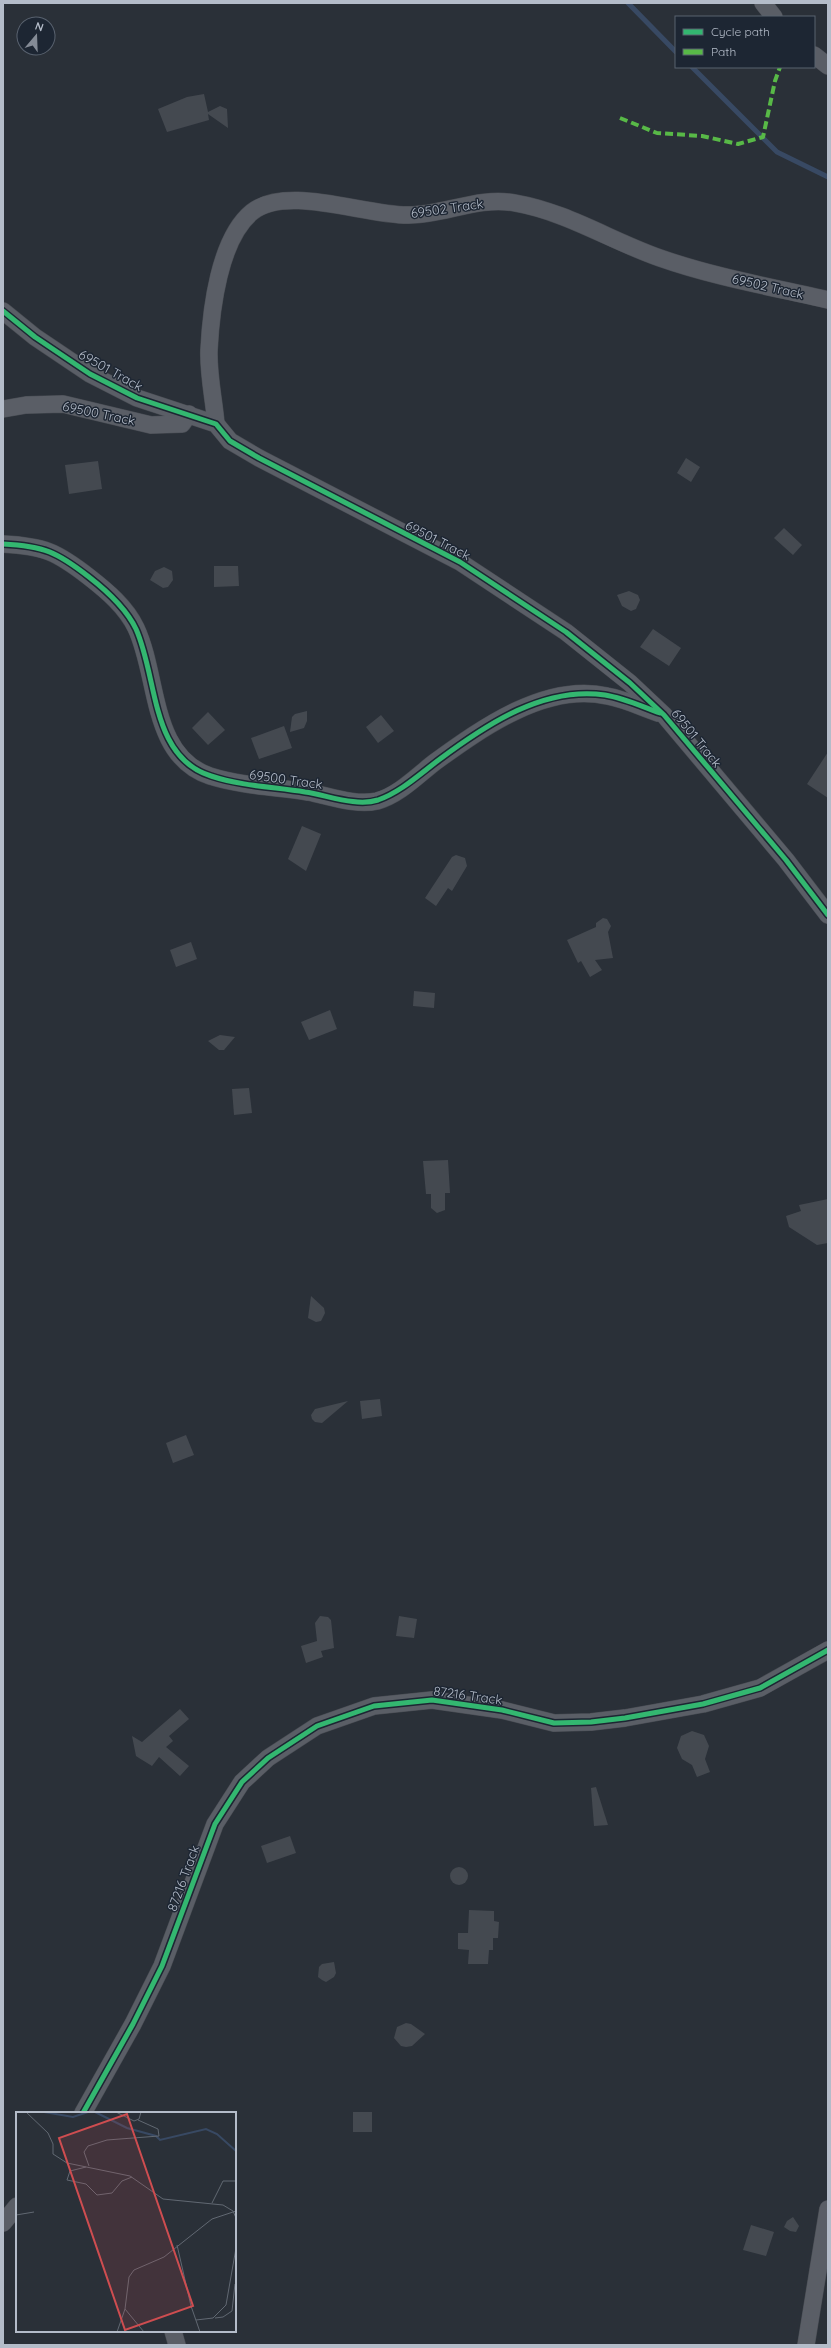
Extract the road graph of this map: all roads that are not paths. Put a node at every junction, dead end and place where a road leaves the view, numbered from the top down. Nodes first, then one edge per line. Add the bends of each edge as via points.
1 (763, 3) edge
2 (773, 16) edge
3 (815, 56) edge
4 (828, 66) edge
5 (828, 300) edge
6 (3, 311) edge
7 (3, 408) edge
8 (189, 414) junction
9 (216, 424) junction
10 (3, 544) edge
11 (664, 714) junction
12 (828, 915) edge
13 (828, 1650) edge
14 (83, 2112) edge
15 (16, 2207) edge
16 (828, 2209) edge
17 (3, 2223) edge
18 (173, 2332) edge
19 (177, 2345) edge
20 (806, 2345) edge

1 - 2 street
3 - 4 street
5 - 9 street, 69502 Track via 719,275 660,258 555,212 512,202 486,202 409,215 293,201 265,203 251,213 238,229 224,256 209,351
6 - 8 street, 69501 Track via 35,337 90,374 137,398
7 - 8 street, 69500 Track via 63,404 164,426 182,424
8 - 9 street, 69501 Track
9 - 11 street, 69501 Track via 230,441 259,458 466,566 566,632
10 - 11 street, 69500 Track via 36,546 54,552 102,587 120,605 136,628 150,668 165,731 175,751 194,770 233,782 362,802 377,801 402,787 459,744 498,719 571,693 606,695
11 - 12 street, 69501 Track via 786,860
13 - 14 street, 87216 Track via 760,1688 703,1704 625,1718 554,1723 502,1710 432,1700 374,1706 317,1726 268,1758 242,1782 215,1824 162,1966 133,2024
15 - 17 street
16 - 20 street
18 - 19 street

